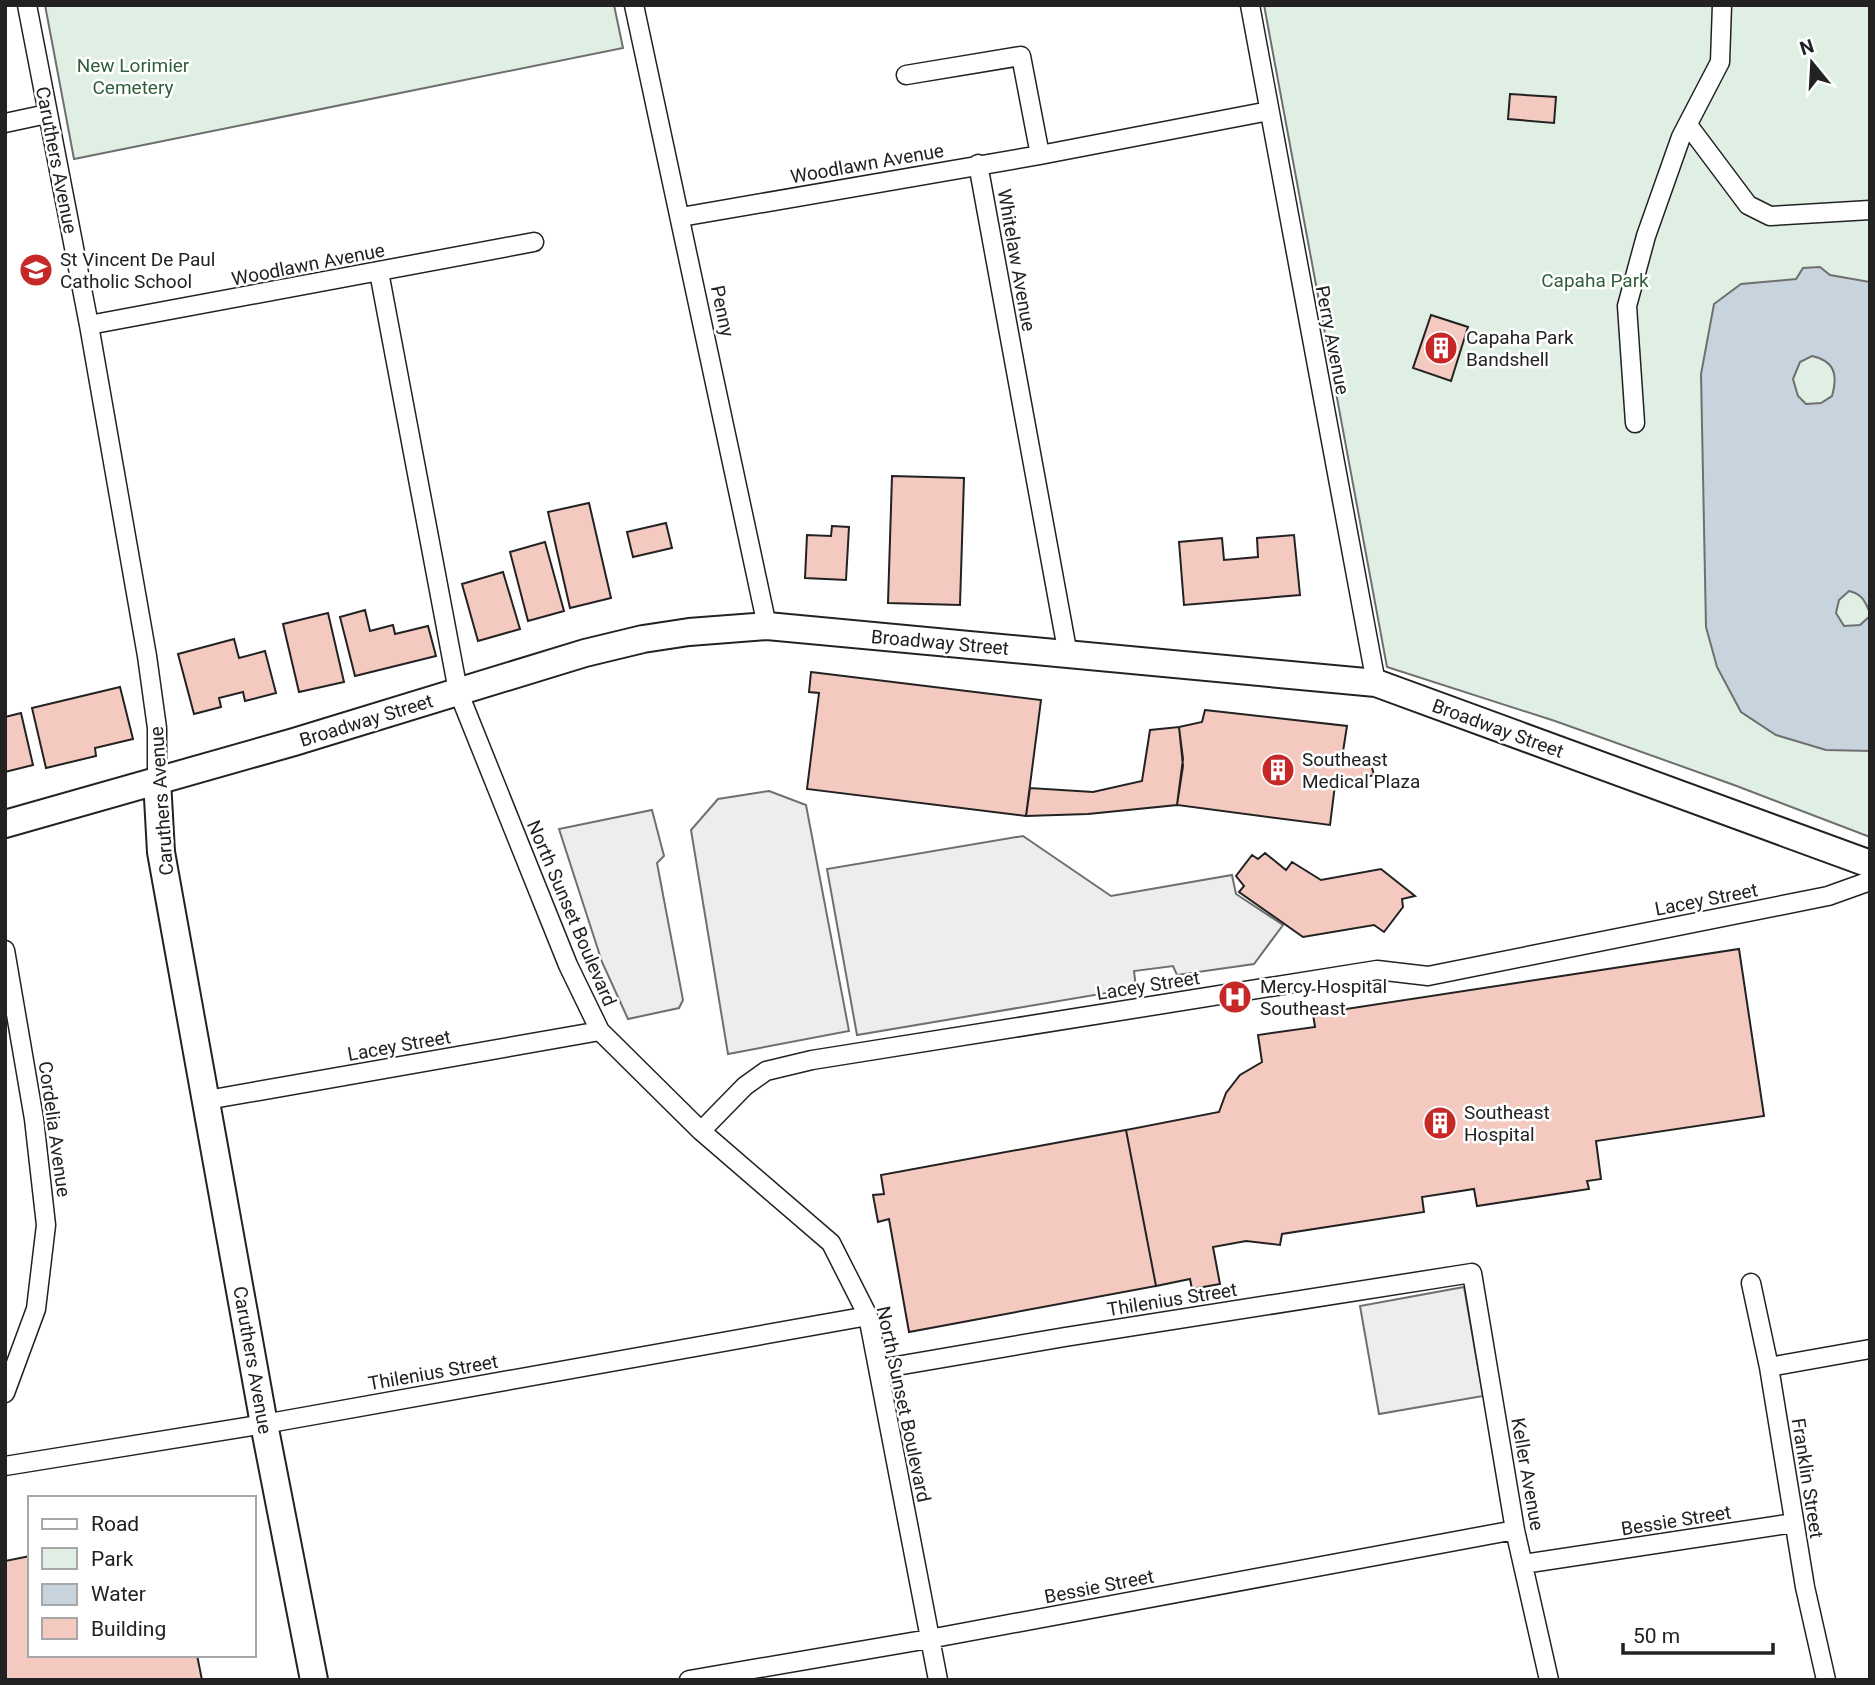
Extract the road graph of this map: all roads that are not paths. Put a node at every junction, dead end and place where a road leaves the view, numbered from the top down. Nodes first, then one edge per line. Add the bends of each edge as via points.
1 (27, 5) edge
2 (634, 5) edge
3 (1250, 5) edge
4 (1723, 5) edge
5 (906, 75) dead end
6 (1269, 111) junction
7 (47, 114) junction
8 (5, 122) edge
9 (1688, 125) junction
10 (1040, 155) junction
11 (978, 164) junction
12 (1870, 211) edge
13 (681, 217) junction
14 (534, 243) dead end
15 (379, 272) junction
16 (89, 325) junction
17 (1635, 423) dead end
18 (767, 626) junction
19 (1068, 654) junction
20 (1376, 683) junction
21 (458, 691) junction
22 (157, 780) junction
23 (5, 824) edge
24 (1870, 864) edge
25 (1870, 881) edge
26 (5, 950) edge
27 (600, 1031) junction
28 (207, 1100) junction
29 (701, 1131) junction
30 (1472, 1273) joint
31 (1751, 1283) dead end
32 (868, 1316) junction
33 (1870, 1349) edge
34 (1769, 1367) junction
35 (879, 1369) junction
36 (5, 1393) edge
37 (264, 1424) junction
38 (5, 1466) edge
39 (1794, 1523) junction
40 (1515, 1530) junction
41 (1523, 1564) junction
42 (929, 1639) junction
43 (314, 1680) edge
44 (689, 1680) edge
45 (937, 1680) edge
46 (1549, 1680) edge
47 (1826, 1680) edge

1 - 7 street, Caruthers Avenue
2 - 13 street, Penny
3 - 6 street, Perry Avenue
4 - 9 street via 1720,62
5 - 10 street via 1021,56
6 - 10 street, Whitelaw Avenue
6 - 20 street, Perry Avenue
7 - 8 street
7 - 16 street, Caruthers Avenue
9 - 12 street via 1748,205 1770,216
9 - 17 street via 1646,236 1627,306
10 - 11 street, Whitelaw Avenue
11 - 13 street, Woodlawn Avenue
11 - 19 street, Whitelaw Avenue
13 - 18 street, Penny
14 - 15 street, Woodlawn Avenue
15 - 16 street, Woodlawn Avenue
15 - 21 street, North Sunset Boulevard
16 - 22 street, Caruthers Avenue via 157,728
18 - 19 main road, Broadway Street
18 - 21 main road, Broadway Street via 643,639
19 - 20 main road, Broadway Street
20 - 24 main road, Broadway Street
21 - 22 main road, Broadway Street
21 - 27 street, North Sunset Boulevard via 568,965
22 - 23 main road, Broadway Street
22 - 28 main road, Caruthers Avenue via 162,852
25 - 29 street, Lacey Street via 1828,896 1428,976 1377,970 812,1060 766,1072
26 - 36 street, Cordelia Avenue via 34,1119 46,1225 36,1309
27 - 28 street, Lacey Street
27 - 29 street, North Sunset Boulevard
28 - 37 main road, Caruthers Avenue
29 - 32 street, North Sunset Boulevard via 831,1243
30 - 35 street, Thilenius Street
30 - 40 street, Keller Avenue
31 - 34 street, Franklin Street
32 - 35 street, North Sunset Boulevard
32 - 37 street, Thilenius Street
33 - 34 street
34 - 39 street, Franklin Street
35 - 42 street, North Sunset Boulevard
37 - 38 street, Thilenius Street
37 - 43 main road, Caruthers Avenue
39 - 41 street, Bessie Street
39 - 47 street, Franklin Street
40 - 41 street, Keller Avenue
40 - 42 street, Bessie Street
41 - 46 street, Keller Avenue
42 - 44 street, Bessie Street
42 - 45 street, North Sunset Boulevard

